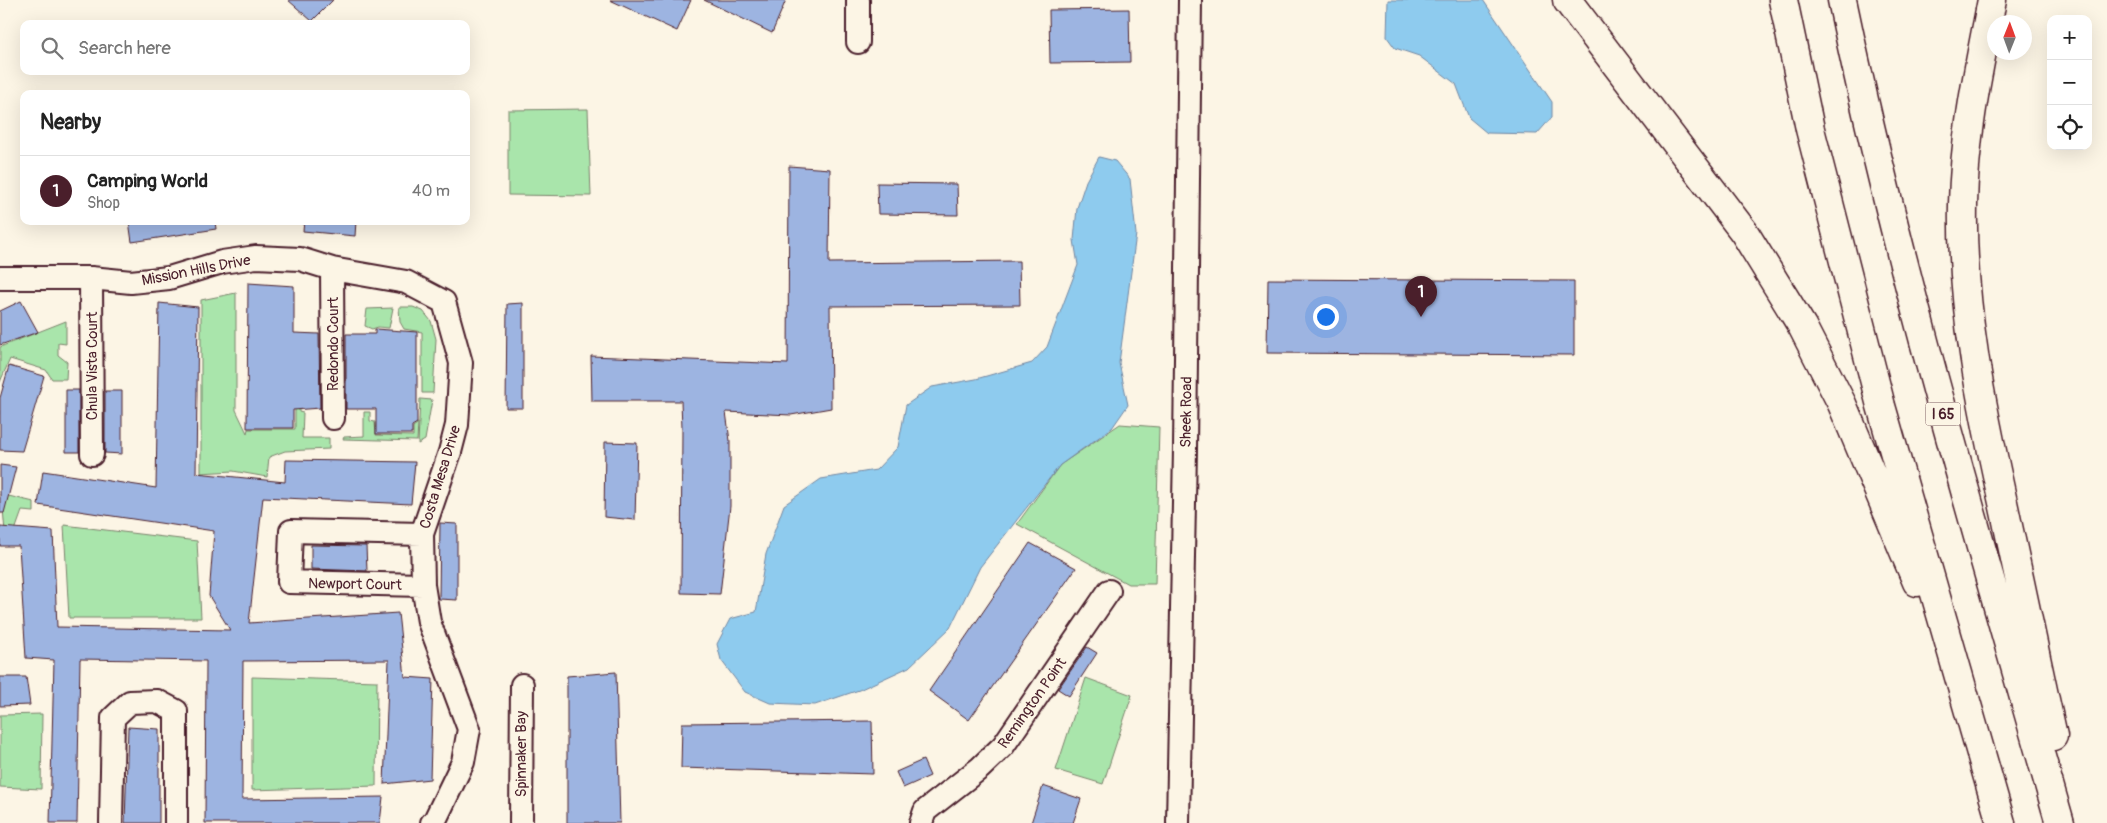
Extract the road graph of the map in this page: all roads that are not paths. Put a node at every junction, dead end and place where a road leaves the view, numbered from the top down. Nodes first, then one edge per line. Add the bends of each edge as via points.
1 (858, 0) edge
2 (1190, 0) edge
3 (1567, 0) edge
4 (1783, 0) edge
5 (1842, 0) edge
6 (1992, 0) edge
7 (858, 42) dead end
8 (332, 269) junction
9 (0, 278) edge
10 (91, 278) junction
11 (444, 302) joint
12 (333, 418) dead end
13 (92, 454) dead end
14 (422, 534) junction
15 (423, 585) junction
16 (1109, 591) dead end
17 (1961, 684) junction
18 (522, 685) dead end
19 (433, 822) edge
20 (111, 823) edge
21 (176, 823) edge
22 (521, 823) edge
23 (921, 823) edge
24 (1178, 823) edge
25 (2001, 823) edge
26 (2060, 823) edge
27 (2072, 823) edge

1 - 7 street
2 - 24 street, Sheek Road
3 - 17 highway via 1744,232 1802,326 1842,404
4 - 17 highway via 1810,130 1876,387
5 - 26 highway, I 65 via 1868,123 1937,391
6 - 27 highway via 1968,144 1963,205 1971,339 1990,447
8 - 10 street, Mission Hills Drive via 300,259 256,257 222,262 169,278 131,282
8 - 11 street, Mission Hills Drive via 406,282
8 - 12 street, Redondo Court
9 - 10 street, Mission Hills Drive
10 - 13 street, Chula Vista Court
11 - 14 street, Costa Mesa Drive via 461,364 457,426
14 - 15 street, Costa Mesa Drive
14 - 15 street, Newport Court via 291,531 289,582
15 - 19 street, Costa Mesa Drive via 429,622 469,729 463,762
16 - 23 street, Remington Point via 1003,746 925,811
17 - 25 highway
18 - 22 street, Spinnaker Bay
20 - 21 street via 113,718 130,702 157,701 176,711

